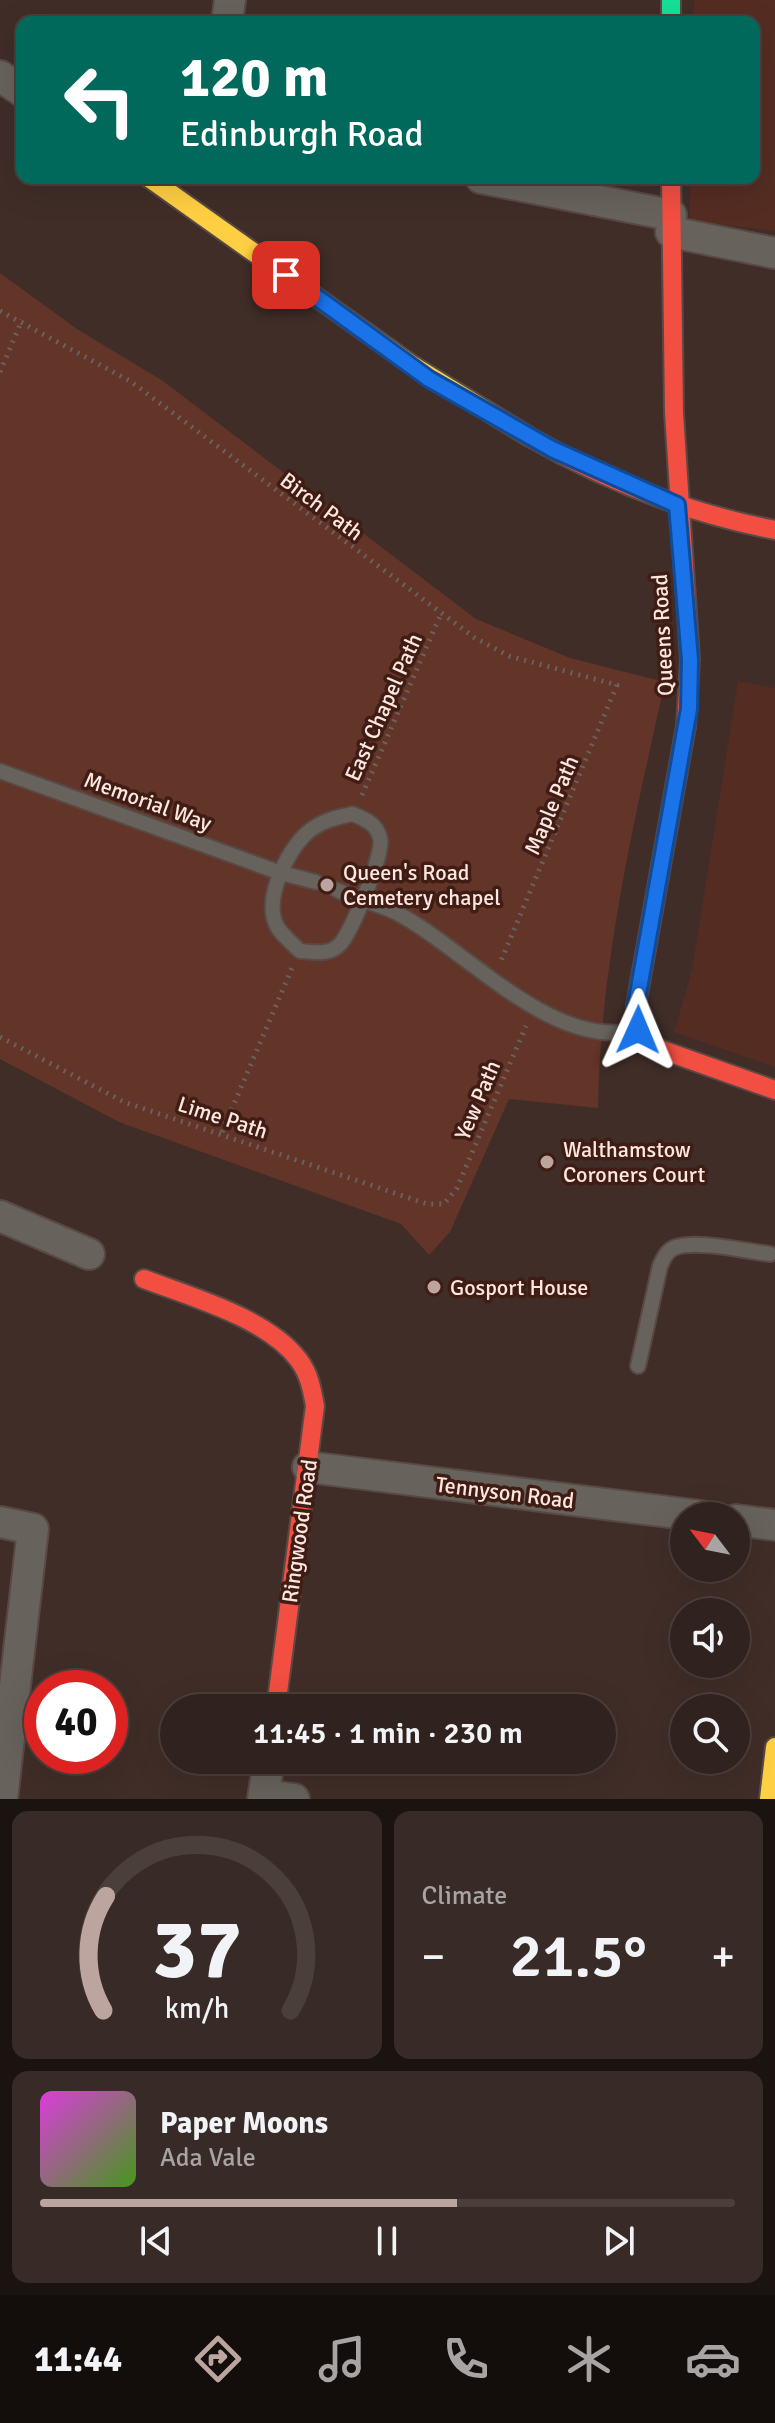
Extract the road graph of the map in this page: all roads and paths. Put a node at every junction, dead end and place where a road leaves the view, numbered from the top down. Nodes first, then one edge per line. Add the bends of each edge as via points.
1 (168, 184) edge
2 (506, 184) edge
3 (671, 184) edge
4 (193, 192) edge
5 (671, 223) junction
6 (775, 253) edge
7 (0, 311) edge
8 (22, 320) junction
9 (0, 372) edge
10 (677, 505) junction
11 (775, 530) edge
12 (442, 613) junction
13 (617, 685) joint
14 (0, 771) edge
15 (353, 814) junction
16 (281, 873) junction
17 (316, 882) dead end
18 (337, 890) dead end
19 (361, 899) junction
20 (300, 951) junction
21 (492, 980) junction
22 (534, 1007) junction
23 (638, 1030) junction
24 (0, 1037) edge
25 (775, 1090) edge
26 (222, 1132) junction
27 (444, 1204) joint
28 (0, 1216) edge
29 (89, 1254) dead end
30 (770, 1254) dead end
31 (144, 1279) dead end
32 (638, 1366) dead end
33 (308, 1467) junction
34 (670, 1512) edge
35 (0, 1522) edge
36 (750, 1522) edge
37 (775, 1525) edge
38 (278, 1694) edge
39 (775, 1747) edge
40 (774, 1754) edge
41 (267, 1774) edge
42 (2, 1789) edge
43 (264, 1797) edge
44 (294, 1799) edge
45 (769, 1799) edge

1 - 4 street
2 - 5 street
3 - 5 street, Queens Road
4 - 10 street via 429,379 552,449
5 - 6 street
5 - 10 street, Queens Road
7 - 8 path, Birch Path
8 - 9 path
8 - 12 path, Birch Path via 130,381
10 - 11 street
10 - 23 street, Queens Road via 689,709 636,1005
12 - 13 path, Birch Path via 509,656
12 - 15 path, East Chapel Path
13 - 21 path, Maple Path
14 - 16 lane, Memorial Way
15 - 16 lane via 306,833
15 - 19 lane via 373,823 382,840
16 - 17 lane, Memorial Way
16 - 20 lane via 273,899 276,926
18 - 19 lane
19 - 20 lane via 341,943 326,953
19 - 21 lane via 396,913
20 - 26 path
21 - 22 lane
22 - 23 lane via 597,1033
22 - 27 path, Yew Path via 457,1188
23 - 25 street via 654,1047
24 - 26 path, Lime Path via 124,1102
26 - 27 path, Lime Path via 427,1204
28 - 29 street
30 - 32 lane via 690,1247 666,1253
31 - 33 street, Ringwood Road via 260,1329 297,1357 308,1374 315,1406
33 - 34 street, Tennyson Road
33 - 38 street, Ringwood Road
35 - 42 street via 33,1529
36 - 37 street
39 - 40 street
40 - 45 street
41 - 43 street
43 - 44 street

